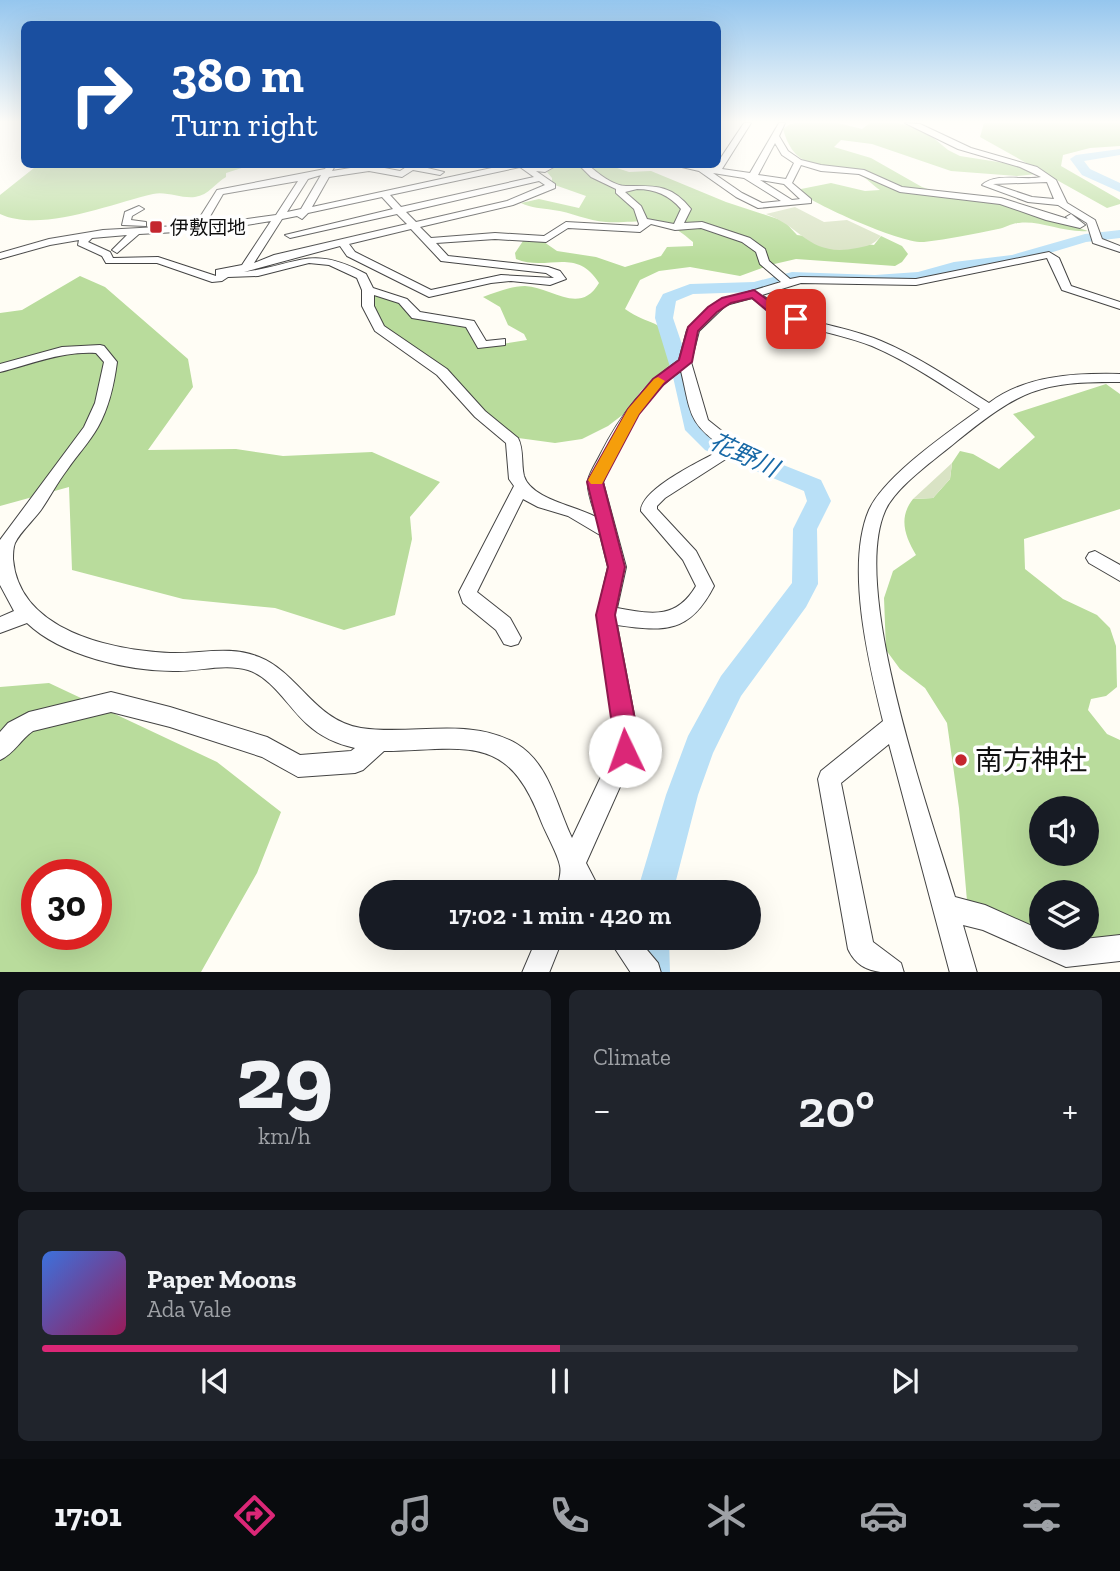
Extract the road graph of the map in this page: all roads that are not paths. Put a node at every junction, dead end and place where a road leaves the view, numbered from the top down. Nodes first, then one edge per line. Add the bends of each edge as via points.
1 (362, 168) edge
2 (371, 168) edge
3 (409, 168) edge
4 (419, 168) edge
5 (445, 168) edge
6 (507, 168) edge
7 (528, 168) edge
8 (587, 168) edge
9 (698, 168) edge
10 (718, 168) edge
11 (755, 168) edge
12 (795, 168) edge
13 (825, 168) edge
14 (1028, 168) edge
15 (702, 169) junction
16 (328, 170) edge
17 (716, 171) junction
18 (440, 172) junction
19 (750, 176) junction
20 (304, 177) junction
21 (542, 178) junction
22 (1050, 179) junction
23 (789, 182) junction
24 (426, 186) junction
25 (762, 186) junction
26 (623, 189) junction
27 (733, 191) junction
28 (385, 195) junction
29 (1031, 200) junction
30 (790, 202) junction
31 (1059, 202) junction
32 (139, 209) dead end
33 (401, 211) junction
34 (304, 212) junction
35 (1071, 216) junction
36 (279, 217) junction
37 (644, 223) junction
38 (200, 226) junction
39 (415, 226) junction
40 (678, 227) junction
41 (136, 232) junction
42 (1095, 234) junction
43 (290, 235) junction
44 (87, 237) junction
45 (429, 241) junction
46 (343, 243) junction
47 (1120, 249) edge
48 (117, 250) junction
49 (314, 250) junction
50 (352, 254) junction
51 (0, 256) edge
52 (278, 257) junction
53 (246, 267) junction
54 (223, 273) junction
55 (784, 280) junction
56 (368, 290) junction
57 (754, 294) junction
58 (1120, 306) edge
59 (501, 342) dead end
60 (678, 366) junction
61 (0, 368) edge
62 (1120, 378) edge
63 (989, 409) junction
64 (730, 452) joint
65 (521, 487) junction
66 (607, 531) junction
67 (1095, 558) dead end
68 (1120, 574) edge
69 (28, 614) junction
70 (606, 615) junction
71 (0, 625) edge
72 (511, 638) dead end
73 (895, 725) junction
74 (380, 740) junction
75 (0, 749) edge
76 (573, 864) junction
77 (571, 880) edge
78 (582, 880) edge
79 (945, 907) junction
80 (1120, 948) edge
81 (545, 950) edge
82 (631, 950) edge
83 (535, 972) edge
84 (648, 972) edge
85 (891, 972) edge
86 (964, 972) edge

1 - 16 street
2 - 3 street via 402,174
4 - 18 street
5 - 18 street
6 - 24 street
7 - 21 street
8 - 26 street
9 - 15 street
10 - 17 street
11 - 19 street
12 - 23 street
13 - 35 street via 861,172 900,189 1001,201 1080,225
14 - 22 street
15 - 17 street
15 - 27 street
16 - 20 street
16 - 34 street
17 - 19 street
18 - 24 street
19 - 23 street
19 - 25 street
20 - 36 street
20 - 38 street via 220,192
21 - 33 street
21 - 39 street via 552,186 510,204
22 - 29 street via 992,180 986,184
22 - 31 street
23 - 30 street via 808,201
24 - 28 street
25 - 27 street
25 - 30 street
26 - 37 street via 619,192 638,208
26 - 40 street via 668,192 685,209
27 - 30 street via 761,206
28 - 33 street
28 - 34 street
29 - 31 street
29 - 35 street
31 - 42 street via 1090,219
32 - 38 street via 128,214 125,223
33 - 39 street
33 - 43 street
34 - 36 street
34 - 43 street
35 - 42 street
36 - 38 street
36 - 53 street
37 - 40 street
37 - 45 street via 640,229 566,225 543,239 510,236
38 - 41 street
39 - 45 street
39 - 46 street
40 - 55 street via 702,225 746,240
41 - 44 street
41 - 48 street
42 - 47 street
43 - 52 street
44 - 48 street
44 - 51 street
44 - 54 street via 82,243 106,254 110,261 158,260 212,279
45 - 50 street via 445,259 548,270 561,279 496,279 429,294
46 - 49 street
46 - 50 street
48 - 54 street via 128,255 164,254
49 - 50 street
49 - 52 street
52 - 53 street
53 - 54 street
54 - 56 street via 324,260 362,276
55 - 57 street
55 - 58 street via 916,282 1049,255 1066,288
56 - 59 street via 403,301 416,315 470,324 482,345
56 - 65 street via 379,328 442,372 480,414 513,440
57 - 60 street via 722,303 692,330
57 - 63 street via 775,311 875,343
60 - 64 street via 701,422
60 - 66 street via 633,412 595,482
61 - 69 street via 84,348 100,349 111,362 101,409 91,427 8,539 3,554 11,593
62 - 63 street via 1072,378 1033,385
63 - 73 street via 897,485 877,511 869,552 871,603
64 - 70 street via 649,504 649,511 690,556 705,581 691,609 677,618
65 - 66 street via 538,501 574,512
65 - 72 street via 468,592 503,624
66 - 70 street via 617,567
67 - 68 street
69 - 71 street
69 - 74 street via 67,639 113,654 148,661 250,662 267,670 320,723 339,733
70 - 76 street via 625,725 625,751
73 - 79 street
73 - 85 street via 829,779 861,948
74 - 75 street via 355,762 298,766 267,748 111,702 29,722
74 - 76 street via 470,741 509,752 538,786
76 - 77 street
76 - 78 street
79 - 80 street via 985,918 1066,954
79 - 86 street
81 - 83 street
82 - 84 street

